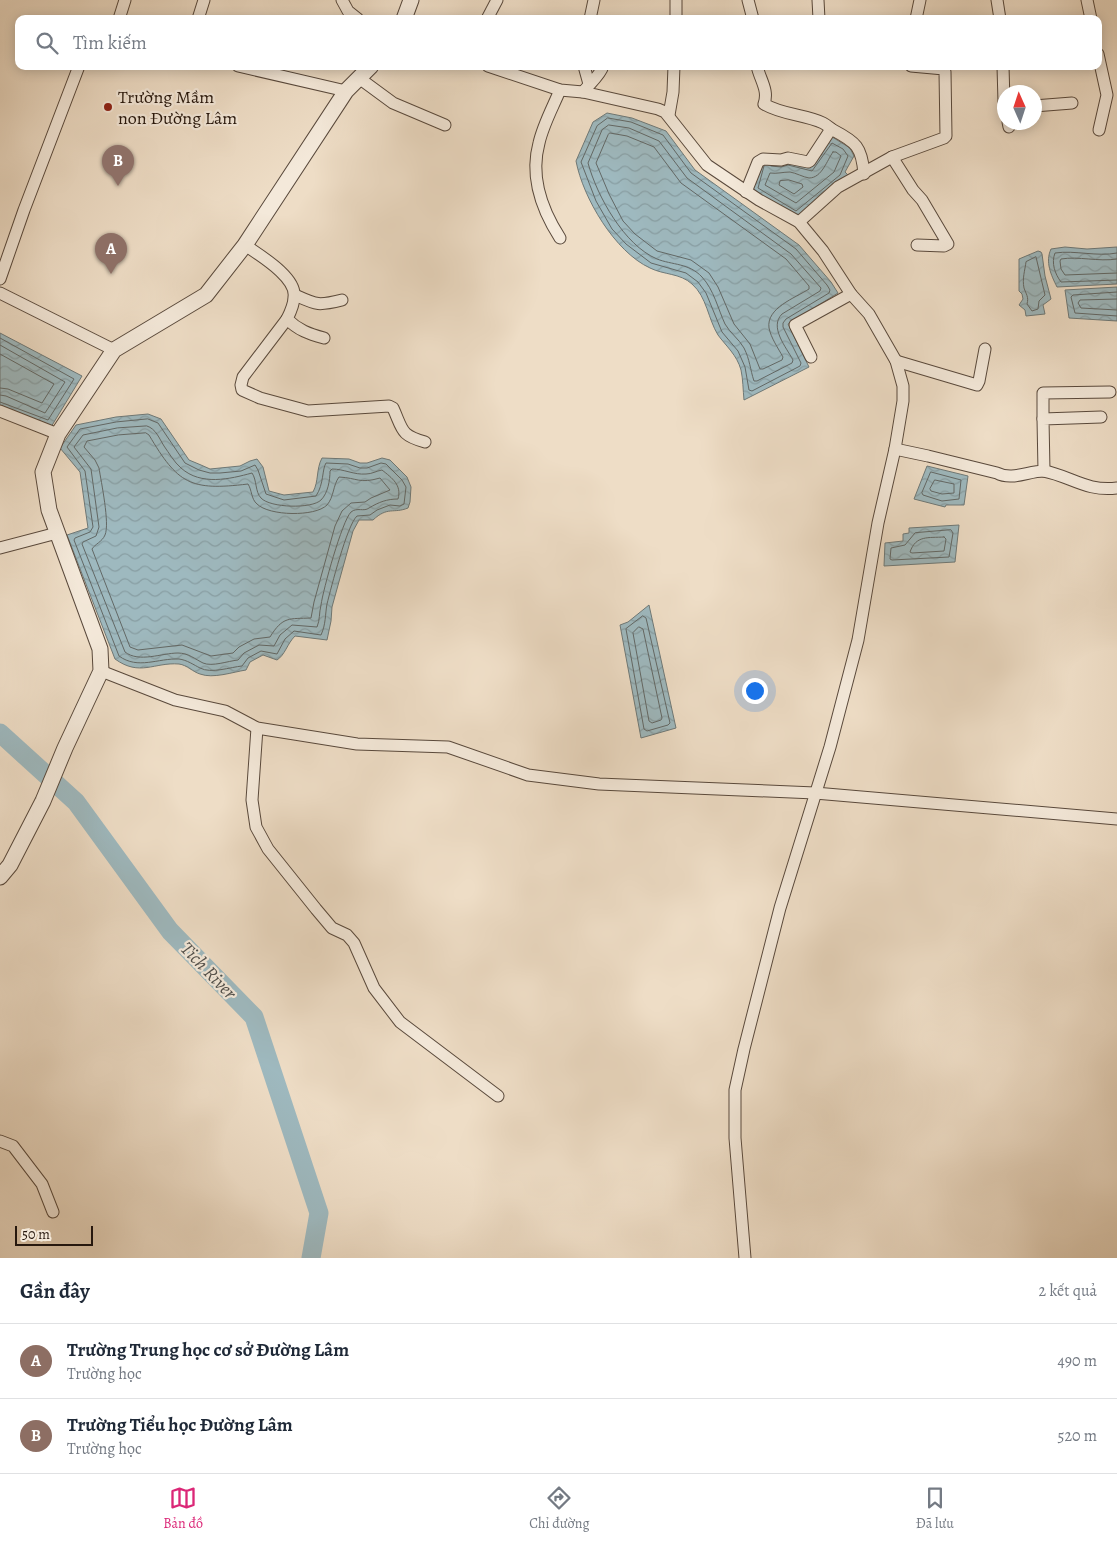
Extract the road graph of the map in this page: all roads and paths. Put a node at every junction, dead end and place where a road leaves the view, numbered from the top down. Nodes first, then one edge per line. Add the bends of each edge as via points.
1 (125, 0) edge
2 (204, 0) edge
3 (342, 0) edge
4 (411, 0) edge
5 (496, 0) edge
6 (594, 0) edge
7 (676, 0) edge
8 (748, 0) edge
9 (818, 0) edge
10 (920, 0) edge
11 (997, 0) edge
12 (1087, 0) edge
13 (121, 15) edge
14 (199, 15) edge
15 (353, 15) edge
16 (405, 15) edge
17 (489, 15) edge
18 (591, 15) edge
19 (676, 15) edge
20 (752, 15) edge
21 (818, 15) edge
22 (917, 15) edge
23 (999, 15) edge
24 (1090, 15) edge
25 (77, 70) edge
26 (255, 70) edge
27 (367, 70) edge
28 (500, 70) edge
29 (584, 70) edge
30 (601, 70) edge
31 (674, 70) edge
32 (759, 70) edge
33 (945, 70) edge
34 (1003, 70) edge
35 (1102, 70) edge
36 (359, 78) junction
37 (1004, 85) edge
38 (586, 88) junction
39 (560, 90) junction
40 (346, 91) junction
41 (1072, 103) dead end
42 (1042, 105) edge
43 (669, 116) junction
44 (445, 125) dead end
45 (831, 128) junction
46 (1098, 130) dead end
47 (892, 157) junction
48 (864, 174) junction
49 (746, 192) junction
50 (799, 222) junction
51 (560, 238) dead end
52 (245, 245) junction
53 (917, 246) dead end
54 (0, 279) edge
55 (0, 293) edge
56 (851, 294) junction
57 (295, 295) junction
58 (342, 300) dead end
59 (287, 319) junction
60 (324, 338) dead end
61 (985, 349) dead end
62 (114, 350) junction
63 (811, 357) dead end
64 (896, 361) junction
65 (1110, 392) dead end
66 (0, 411) edge
67 (1101, 417) dead end
68 (1043, 419) junction
69 (58, 434) junction
70 (425, 442) dead end
71 (895, 450) junction
72 (1044, 471) junction
73 (1117, 488) edge
74 (57, 533) junction
75 (0, 548) edge
76 (101, 670) junction
77 (257, 728) junction
78 (815, 793) junction
79 (1117, 818) edge
80 (0, 877) edge
81 (498, 1096) dead end
82 (0, 1141) edge
83 (53, 1212) dead end
84 (745, 1258) edge

1 - 13 street
2 - 14 street
3 - 15 street
4 - 16 street
5 - 17 street
6 - 18 street
7 - 19 street
8 - 20 street
9 - 21 street
10 - 22 street
11 - 23 street
12 - 24 street
25 - 54 street
26 - 40 street
27 - 36 street
28 - 39 street
29 - 38 street
30 - 38 street
31 - 43 street
32 - 45 street via 765,86 764,104
33 - 47 street via 946,136
34 - 37 street
35 - 46 street via 1107,95
36 - 40 street
36 - 44 street via 393,103
38 - 39 street
38 - 43 street via 658,109
39 - 51 street via 540,138 536,166 542,200 549,221
40 - 52 street
41 - 42 street
43 - 49 street via 707,165
45 - 48 street via 847,137 857,148
45 - 49 street via 808,162 763,158 758,162
47 - 48 street
47 - 53 street via 948,244
48 - 50 street via 838,187
49 - 50 street
50 - 56 street
52 - 57 street via 279,270 292,284
52 - 62 street via 206,295
55 - 62 street
56 - 63 street via 795,325
56 - 64 street via 869,314
57 - 58 street via 323,305
57 - 59 street
59 - 60 street via 308,334
59 - 70 street via 243,377 242,390 308,411 389,406 393,408 401,430
61 - 64 street via 977,385
62 - 69 street
64 - 71 street via 903,386 903,401
65 - 68 street via 1043,393
66 - 69 street
67 - 68 street
68 - 72 street
69 - 74 street via 43,472 49,510
71 - 72 street via 1004,476
71 - 78 street via 878,523 858,640
72 - 73 street via 1083,486
74 - 75 street
74 - 76 street via 100,649
76 - 77 street via 174,700 225,711
76 - 80 street via 43,800 10,865
77 - 78 street via 357,744 448,747 528,775 599,784
77 - 81 street via 252,800 256,827 268,849 332,928 347,935 354,943 374,988 400,1022
78 - 79 street
78 - 84 street via 780,908 735,1090 735,1138
82 - 83 street via 13,1146 42,1184

